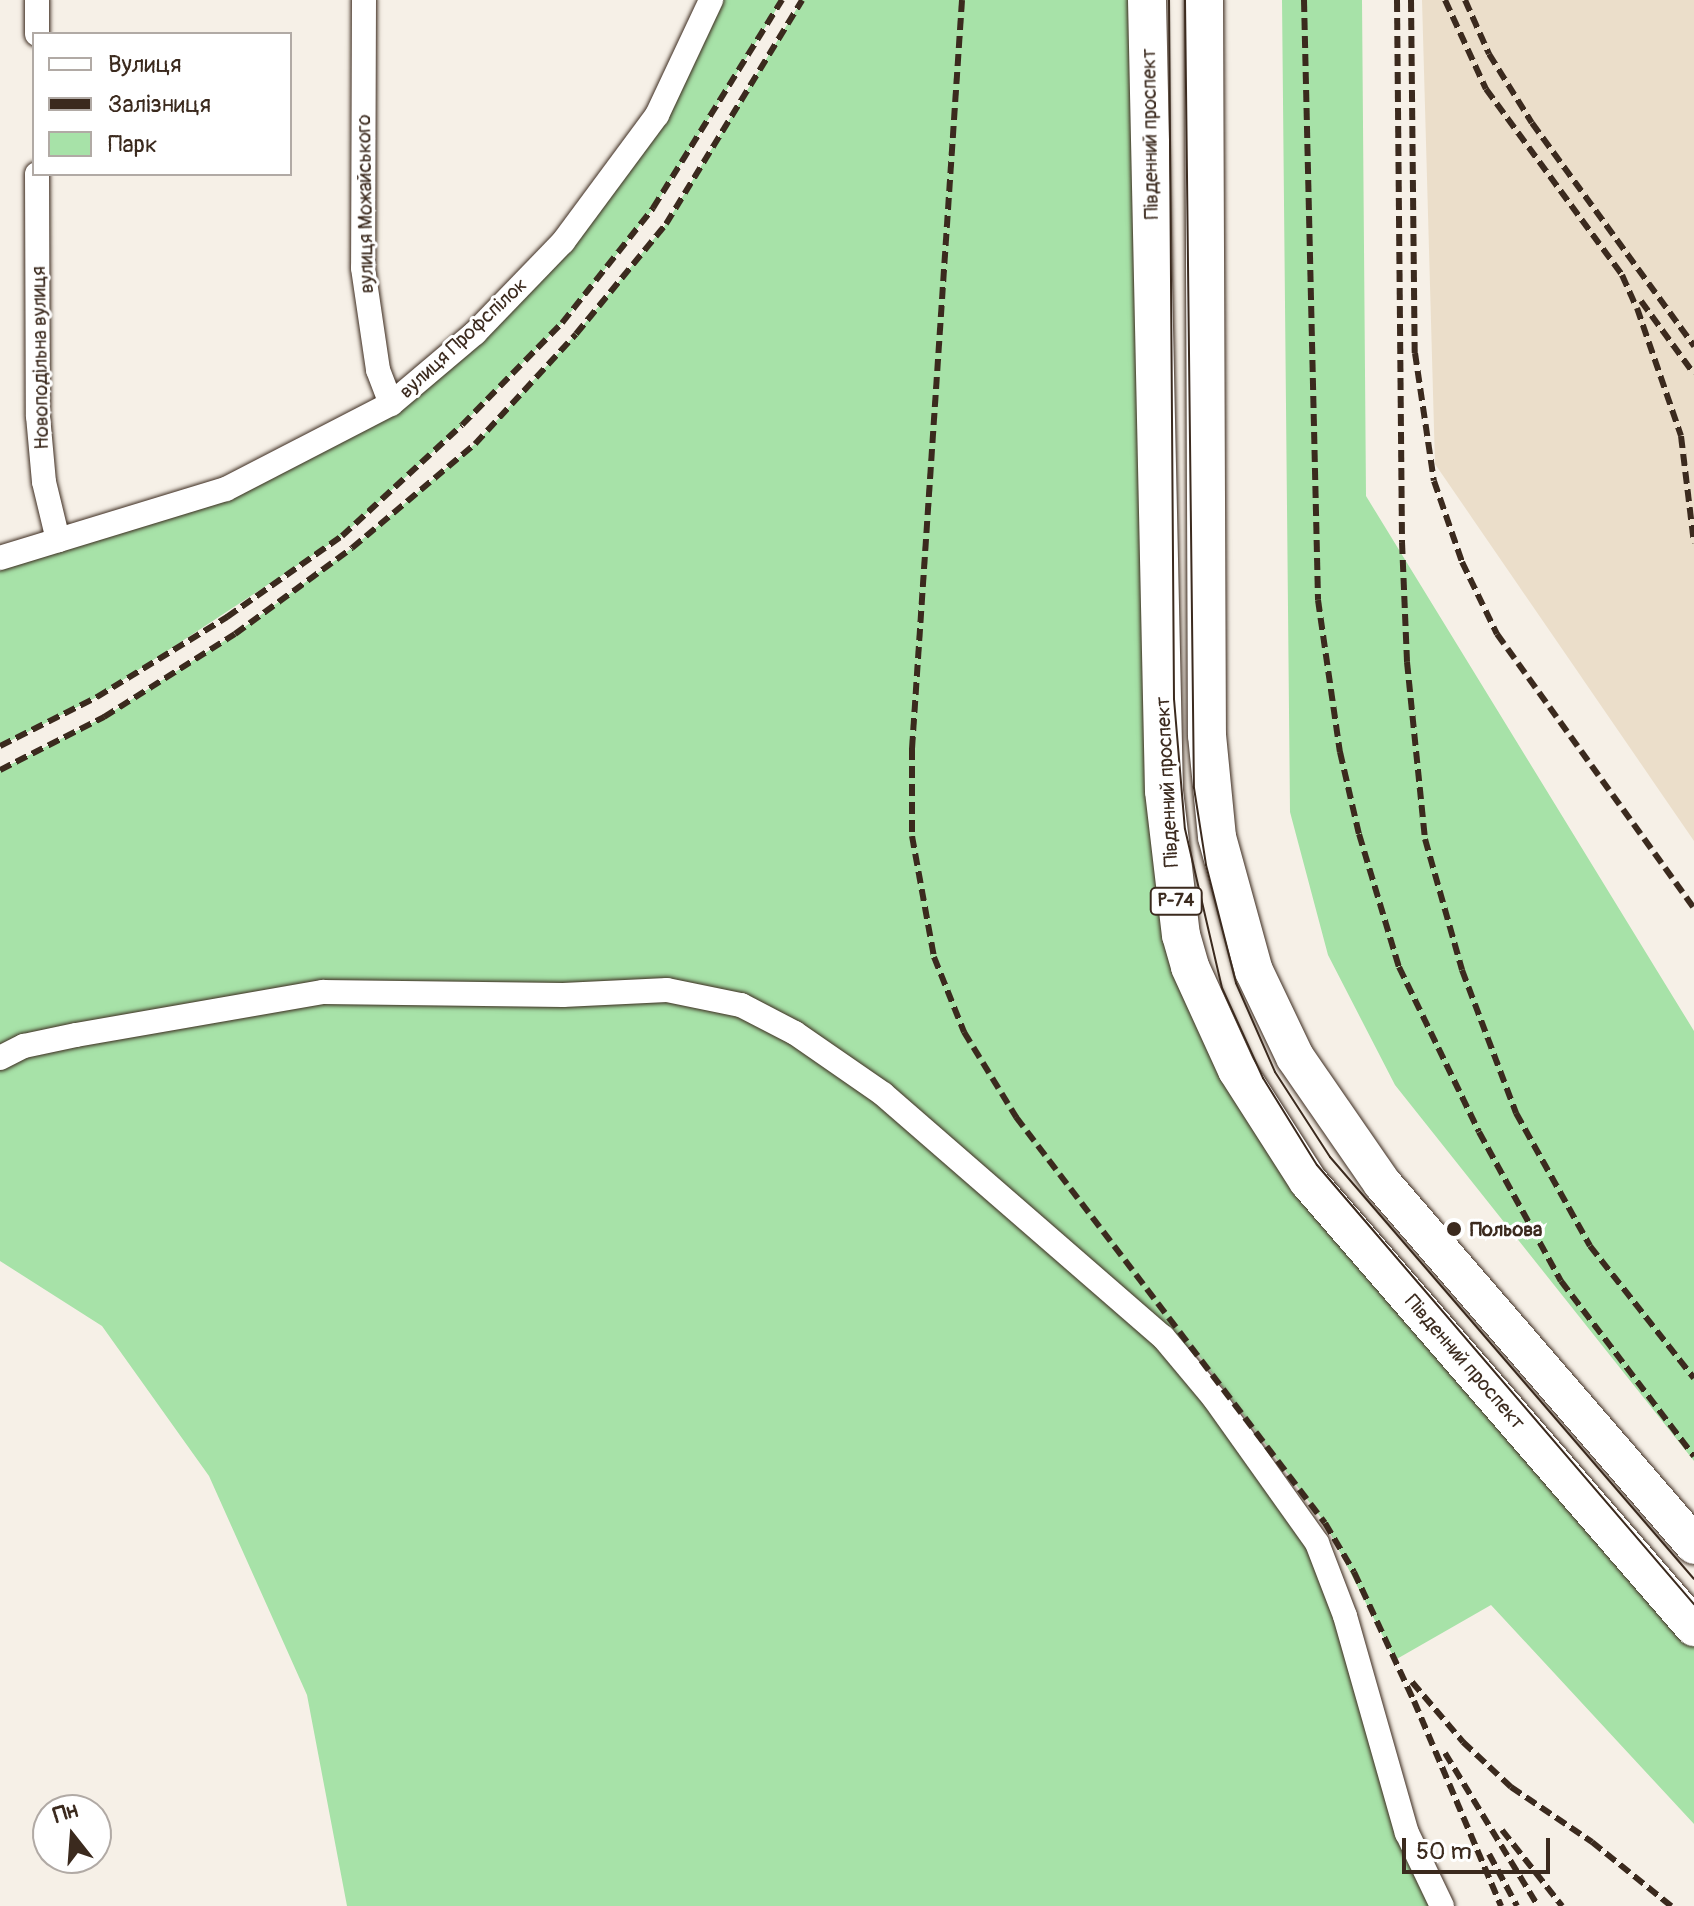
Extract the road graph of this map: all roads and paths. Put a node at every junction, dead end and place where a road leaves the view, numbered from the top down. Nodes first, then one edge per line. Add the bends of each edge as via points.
1 (37, 0) edge
2 (364, 0) edge
3 (711, 0) edge
4 (1147, 0) edge
5 (1204, 0) edge
6 (37, 32) edge
7 (37, 176) edge
8 (391, 404) junction
9 (58, 540) junction
10 (0, 558) edge
11 (0, 1058) edge
12 (1694, 1545) edge
13 (1694, 1627) edge
14 (1442, 1906) edge

1 - 6 street
2 - 8 street, вулиця Можайського via 363,268 378,370
3 - 8 street, вулиця Профспілок via 657,115 563,242 475,333
4 - 13 main road, Південний проспект / Р-74 via 1164,791 1181,935 1190,967 1237,1070 1308,1181
5 - 12 main road, Р-74 via 1207,735 1217,837 1254,971 1302,1068 1382,1183
7 - 9 street, Новоподільна вулиця via 38,416 44,482
8 - 9 street, вулиця Профспілок via 226,489
9 - 10 street, вулиця Профспілок
11 - 14 street via 24,1046 76,1035 323,992 563,995 667,990 741,1005 795,1033 883,1094 1163,1337 1214,1398 1317,1543 1345,1616 1407,1833

